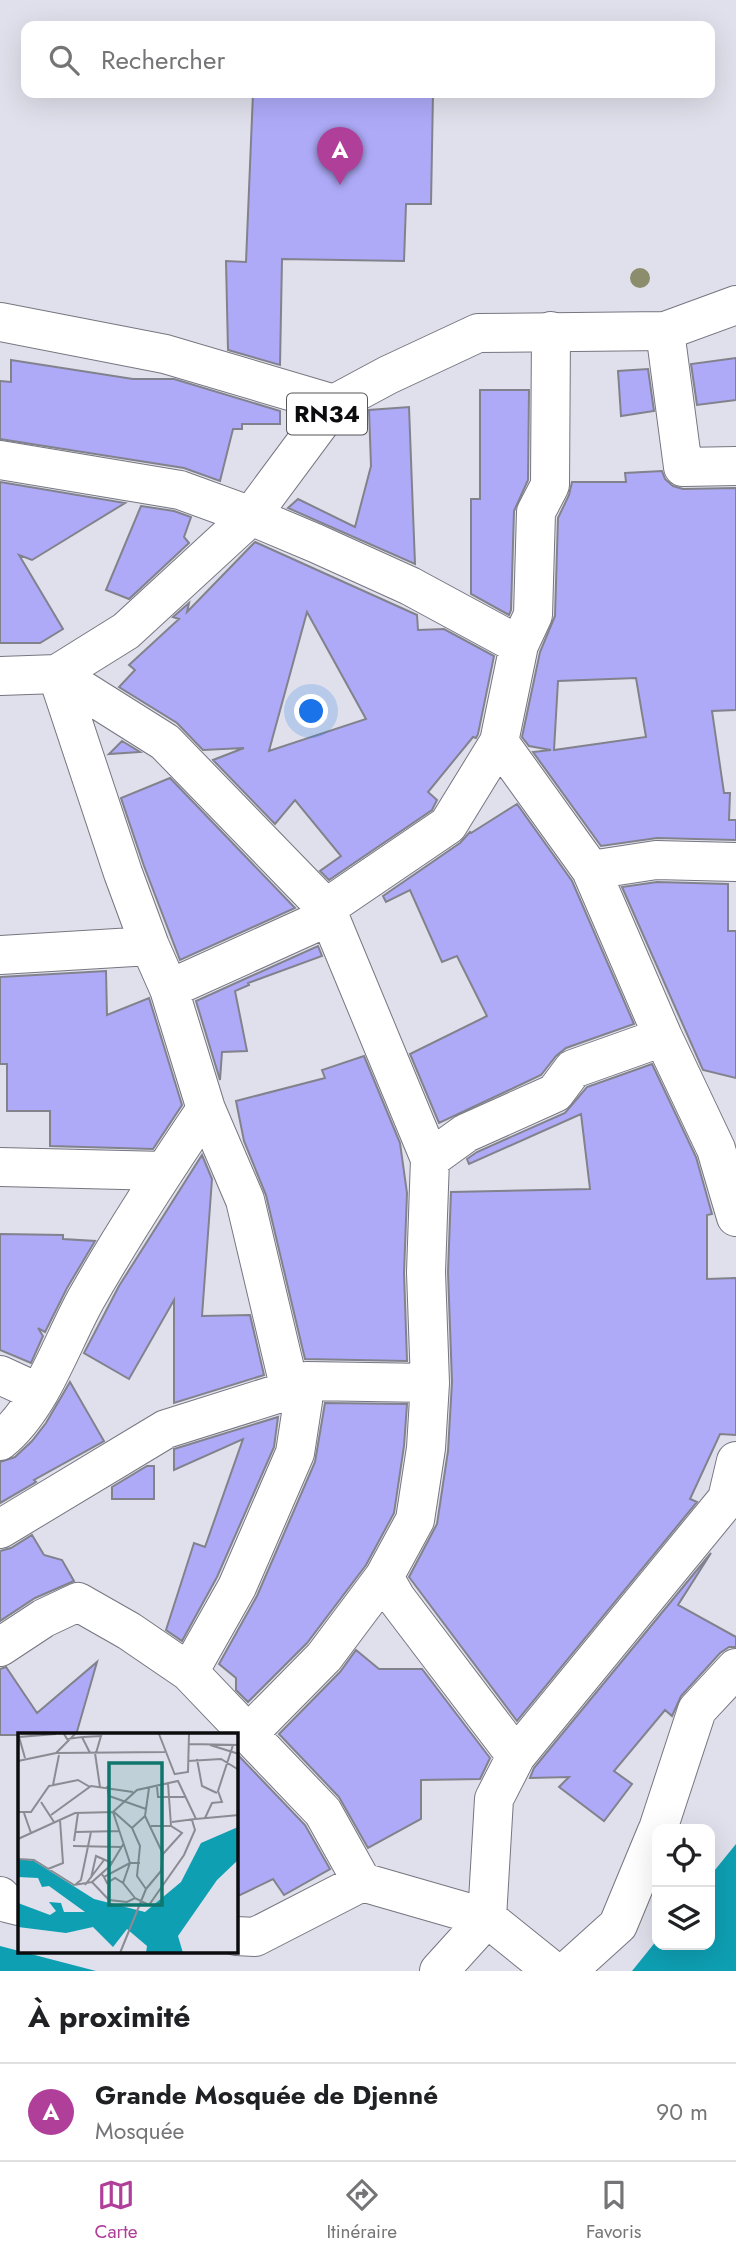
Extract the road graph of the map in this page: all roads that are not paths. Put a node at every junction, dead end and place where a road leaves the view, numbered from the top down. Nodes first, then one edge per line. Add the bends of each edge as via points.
1 (736, 305) edge
2 (0, 322) edge
3 (551, 331) junction
4 (665, 331) junction
5 (334, 404) junction
6 (0, 460) edge
7 (736, 466) edge
8 (251, 516) junction
9 (519, 645) junction
10 (57, 674) junction
11 (0, 676) edge
12 (499, 742) junction
13 (736, 862) edge
14 (591, 870) junction
15 (327, 913) junction
16 (150, 946) junction
17 (0, 956) edge
18 (169, 989) junction
19 (663, 1037) junction
20 (206, 1109) junction
21 (430, 1159) junction
22 (0, 1167) edge
23 (164, 1171) junction
24 (736, 1217) edge
25 (0, 1375) edge
26 (430, 1383) junction
27 (290, 1390) junction
28 (39, 1393) junction
29 (0, 1441) edge
30 (736, 1461) edge
31 (0, 1529) edge
32 (384, 1577) junction
33 (0, 1647) edge
34 (736, 1668) edge
35 (189, 1672) junction
36 (249, 1733) junction
37 (516, 1756) junction
38 (660, 1824) edge
39 (652, 1844) edge
40 (362, 1882) junction
41 (0, 1896) edge
42 (18, 1906) edge
43 (486, 1918) junction
44 (238, 1936) edge
45 (439, 1971) edge
46 (554, 1971) edge
47 (567, 1971) edge

1 - 4 street, RN34
2 - 5 street via 165,354
3 - 4 street, RN34
3 - 5 street, RN34 via 478,332
3 - 9 street via 550,485 536,512 533,615
4 - 7 street via 683,467
5 - 8 street, RN34
6 - 8 street via 180,490
8 - 9 street via 410,586
8 - 10 street, RN34 via 126,631
9 - 12 street
10 - 11 street, RN34
10 - 15 street via 165,742
10 - 16 street
12 - 14 street
12 - 15 street via 448,825
13 - 14 street via 656,860
14 - 19 street
15 - 18 street
15 - 21 street
16 - 17 street
16 - 18 street
18 - 20 street
19 - 21 street via 573,1069 555,1093 466,1133
19 - 24 street via 716,1149
20 - 23 street
20 - 27 street via 245,1200
21 - 26 street via 426,1272
22 - 23 street
23 - 28 street via 86,1300
25 - 28 street
26 - 27 street via 306,1381
26 - 32 street via 415,1520
27 - 31 street via 166,1429
27 - 35 street via 303,1401 295,1453 237,1587
28 - 29 street
30 - 37 street via 727,1499
32 - 36 street via 324,1657
32 - 37 street
33 - 35 street via 78,1602
34 - 38 street via 697,1710
35 - 36 street
36 - 40 street via 323,1812
37 - 43 street via 494,1799
39 - 47 street via 618,1925
40 - 43 street
40 - 44 street via 255,1937
41 - 42 street
43 - 45 street
43 - 46 street

